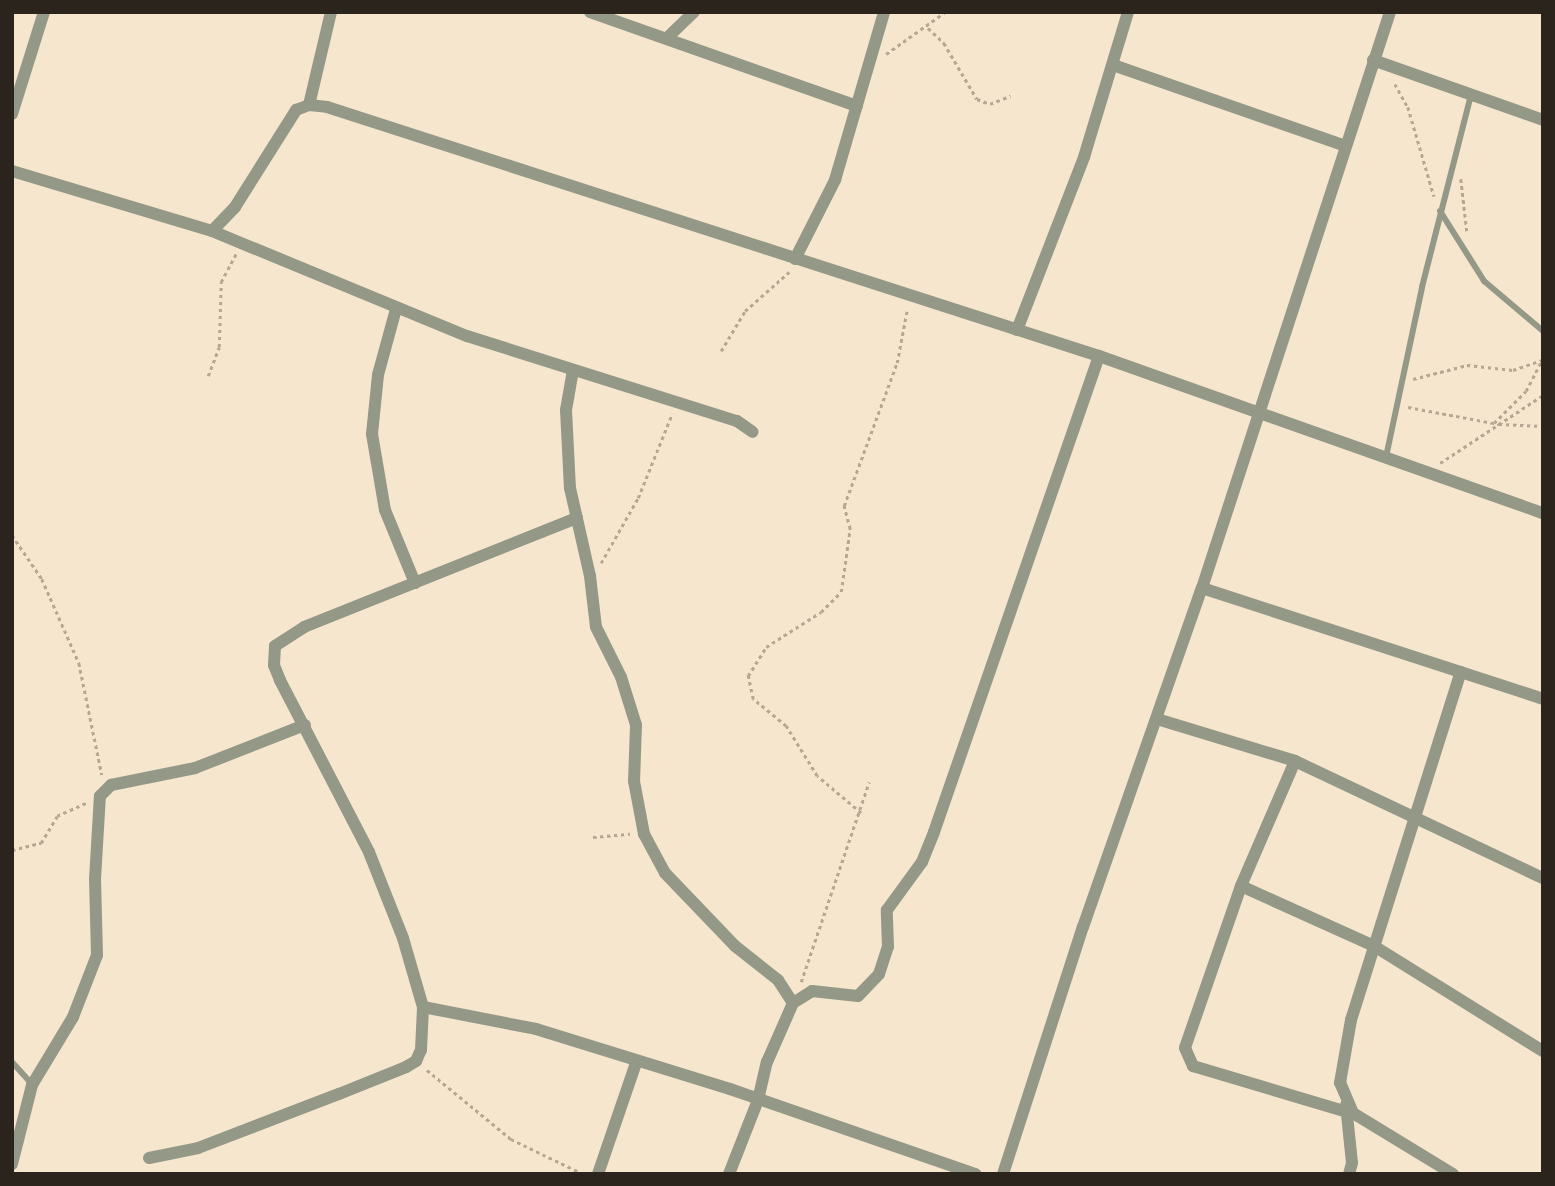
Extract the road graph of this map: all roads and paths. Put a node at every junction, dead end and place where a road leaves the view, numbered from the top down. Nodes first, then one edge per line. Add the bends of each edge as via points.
1 (44, 12) edge
2 (331, 12) edge
3 (590, 12) edge
4 (694, 12) edge
5 (884, 12) edge
6 (945, 12) edge
7 (1128, 12) edge
8 (1390, 12) edge
9 (928, 28) junction
10 (667, 38) junction
11 (870, 60) junction
12 (1377, 62) junction
13 (1113, 65) junction
14 (1471, 95) junction
15 (1010, 96) dead end
16 (309, 104) junction
17 (857, 106) junction
18 (12, 114) edge
19 (1543, 120) edge
20 (1345, 146) junction
21 (1456, 153) junction
22 (12, 171) edge
23 (1440, 211) junction
24 (212, 231) junction
25 (241, 245) junction
26 (795, 259) junction
27 (1470, 263) junction
28 (910, 296) junction
29 (396, 309) junction
30 (1017, 330) junction
31 (1543, 331) edge
32 (720, 351) dead end
33 (1099, 356) junction
34 (1542, 359) edge
35 (573, 370) junction
36 (208, 376) dead end
37 (1403, 382) junction
38 (1543, 395) edge
39 (676, 403) junction
40 (1398, 407) junction
41 (1258, 414) junction
42 (1494, 423) junction
43 (1499, 424) junction
44 (1543, 426) edge
45 (753, 432) dead end
46 (1386, 459) junction
47 (1425, 472) junction
48 (1543, 513) edge
49 (577, 518) junction
50 (12, 535) edge
51 (590, 576) junction
52 (415, 583) junction
53 (1202, 588) junction
54 (1461, 672) junction
55 (1543, 699) edge
56 (1157, 719) junction
57 (305, 725) junction
58 (1295, 761) junction
59 (869, 782) dead end
60 (100, 797) junction
61 (861, 813) junction
62 (1416, 814) junction
63 (644, 834) junction
64 (593, 837) dead end
65 (12, 850) edge
66 (1543, 878) edge
67 (1241, 886) junction
68 (1374, 946) junction
69 (795, 1001) junction
70 (423, 1007) junction
71 (1543, 1051) edge
72 (416, 1061) junction
73 (12, 1062) edge
74 (636, 1063) junction
75 (32, 1085) junction
76 (758, 1100) junction
77 (1346, 1106) junction
78 (149, 1158) dead end
79 (12, 1164) edge
80 (583, 1174) edge
81 (598, 1174) edge
82 (729, 1174) edge
83 (976, 1174) edge
84 (1003, 1174) edge
85 (1349, 1174) edge
86 (1453, 1174) edge

1 - 18 street
2 - 16 street
3 - 10 street
4 - 10 street
5 - 11 street
6 - 9 path
7 - 13 street
8 - 12 street
9 - 11 path
9 - 15 path via 944,43 977,99 990,104
10 - 17 street
11 - 17 street
12 - 14 street
12 - 20 street
12 - 23 path via 1408,107
13 - 20 street
13 - 30 street via 1055,239
14 - 19 street
14 - 21 lane
16 - 24 street via 289,118 234,207
16 - 26 street via 349,113
17 - 26 street via 835,180
20 - 41 street
21 - 23 lane
21 - 27 path
22 - 24 street
23 - 27 lane
23 - 37 lane
24 - 25 street
25 - 29 street
25 - 36 path via 221,282 219,347
26 - 28 street
26 - 32 path via 788,273 745,312
27 - 31 lane via 1498,296
28 - 30 street
28 - 61 path via 897,363 844,506 850,529 841,592 821,612 766,648 748,676 753,699 786,726 817,776
29 - 35 street
29 - 52 street via 378,375 372,434 385,510
30 - 33 street
33 - 41 street
33 - 69 street via 934,832 922,862 887,910 888,947 879,974 858,996 812,992
34 - 37 path via 1513,370 1467,365
34 - 42 path via 1526,391
35 - 39 street
35 - 49 street via 566,432
37 - 40 lane
38 - 43 path
39 - 45 street via 737,421
39 - 51 path via 622,531
40 - 42 path via 1432,409
40 - 46 lane
41 - 46 street
41 - 53 street
42 - 43 path
43 - 44 path
43 - 47 path
46 - 47 street
47 - 48 street
49 - 51 street
49 - 52 street
50 - 60 path via 42,579 79,663 100,755
51 - 63 street via 596,627 621,677 636,725 635,781
52 - 57 street via 304,627 275,646 274,664
53 - 54 street
53 - 56 street
54 - 55 street
54 - 62 street
56 - 58 street
56 - 84 street
57 - 60 street via 195,768 111,785
57 - 70 street via 388,897
58 - 62 street
58 - 67 street
59 - 61 path
60 - 65 path via 62,811 40,843
60 - 75 street via 97,955 73,1017
61 - 69 path
62 - 66 street
62 - 68 street
63 - 64 path
63 - 69 street via 665,873 734,946 778,980
67 - 68 street
67 - 77 street via 1189,1034 1187,1059 1193,1066
68 - 71 street
68 - 77 street via 1345,1049 1340,1083
69 - 76 street via 767,1062
70 - 72 street
70 - 74 street via 537,1029
72 - 78 street via 198,1147
72 - 80 path via 511,1139
73 - 75 lane
74 - 76 street
74 - 81 street
75 - 79 street
76 - 82 street
76 - 83 street
77 - 85 street
77 - 86 street via 1384,1136

